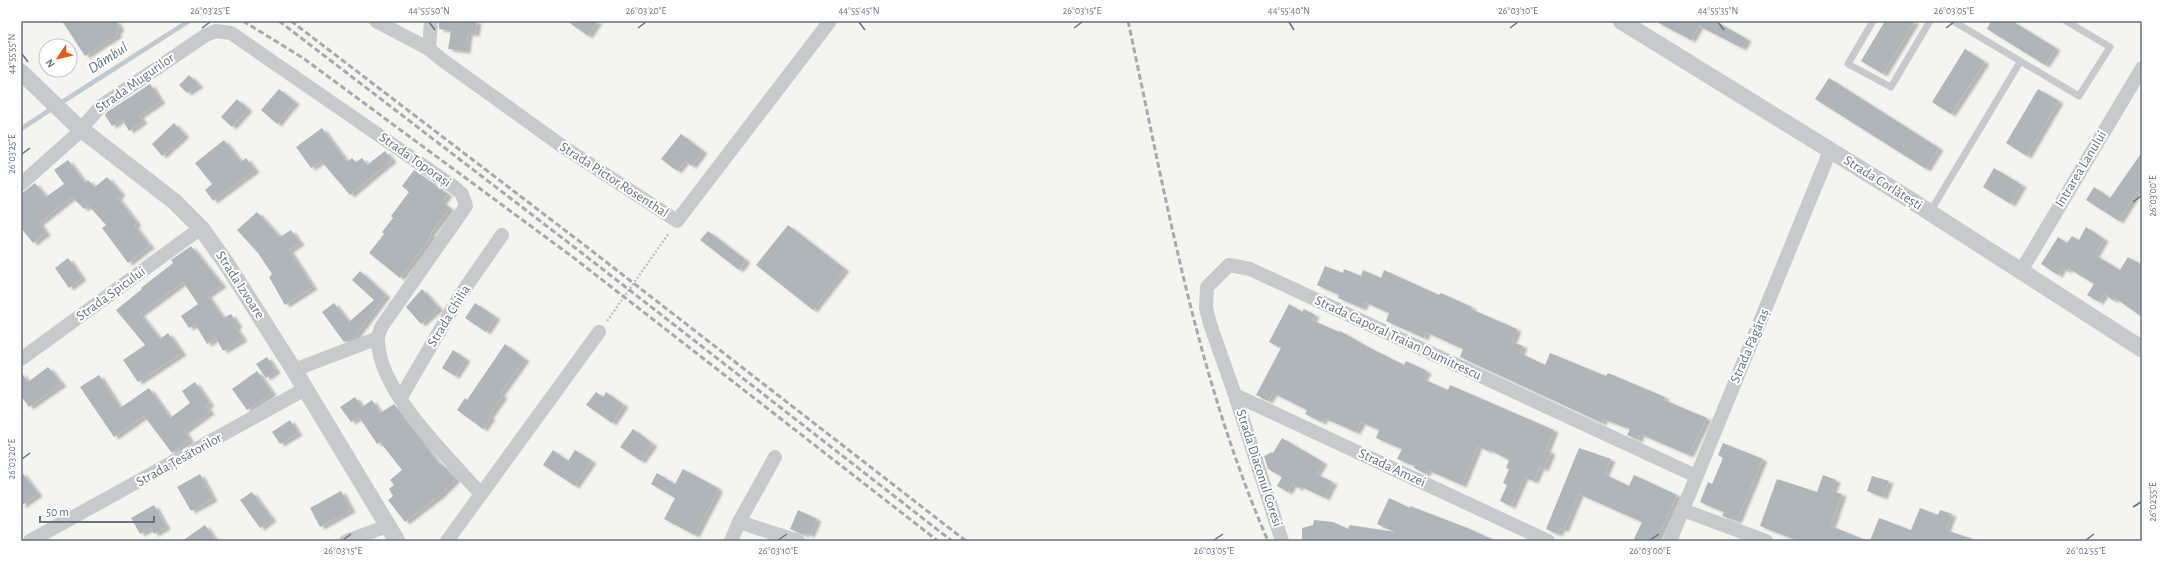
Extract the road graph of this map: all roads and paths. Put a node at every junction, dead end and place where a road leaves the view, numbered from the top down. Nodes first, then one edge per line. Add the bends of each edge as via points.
1 (376, 21) edge
2 (431, 21) edge
3 (830, 21) edge
4 (1621, 21) edge
5 (1873, 21) edge
6 (1930, 21) edge
7 (1953, 21) edge
8 (2066, 21) edge
9 (224, 31) joint
10 (429, 49) junction
11 (2020, 62) junction
12 (2142, 68) edge
13 (24, 74) edge
14 (79, 127) junction
15 (1830, 151) junction
16 (21, 184) edge
17 (1930, 213) junction
18 (677, 221) junction
19 (201, 228) junction
20 (502, 235) dead end
21 (2021, 271) junction
22 (599, 332) joint
23 (378, 338) junction
24 (2142, 349) edge
25 (21, 359) edge
26 (294, 370) junction
27 (305, 389) junction
28 (1236, 395) junction
29 (400, 399) junction
30 (775, 457) dead end
31 (1696, 476) junction
32 (481, 494) junction
33 (1684, 510) junction
34 (739, 522) junction
35 (388, 526) junction
36 (30, 541) edge
37 (346, 541) edge
38 (397, 541) edge
39 (447, 541) edge
40 (731, 541) edge
41 (798, 541) edge
42 (1282, 541) edge
43 (1548, 541) edge
44 (1670, 541) edge
45 (1766, 541) edge

1 - 10 street, Strada Pictor Rosenthal
2 - 10 street
3 - 18 street, Strada Pictor Rosenthal
4 - 15 street, Strada Corlătești
5 - 6 lane via 1848,64 1891,87
7 - 11 lane
8 - 11 lane via 2110,47 2078,96
9 - 14 street, Strada Mugurilor via 206,35 124,90 94,112
9 - 23 street, Strada Toporași via 231,33 454,187 465,199 466,206 382,326
10 - 18 street, Strada Pictor Rosenthal via 562,146
11 - 17 lane
12 - 21 street, Intrarea Lanului
13 - 14 street, Strada Izvoare
14 - 16 street, Strada Mugurilor
14 - 19 street, Strada Izvoare via 175,202
15 - 17 street, Strada Corlătești
15 - 31 street, Strada Făgăraș
17 - 21 street, Strada Corlătești
18 - 22 path
19 - 25 street, Strada Spicului
19 - 26 street, Strada Izvoare
20 - 29 street, Strada Chilia via 461,294
21 - 24 street, Strada Corlătești
22 - 32 street
23 - 26 street
23 - 29 street via 378,352 383,366
26 - 27 street, Strada Izvoare
27 - 35 street, Strada Izvoare
27 - 36 street, Strada Țesătorilor
28 - 31 street, Strada Caporal Traian Dumitrescu via 1206,308 1208,287 1229,265 1250,269
28 - 42 street, Strada Diaconul Coresi
28 - 43 street, Strada Amzei
29 - 32 street
30 - 34 street
31 - 33 street, Strada Făgăraș
32 - 39 street
33 - 44 street, Strada Făgăraș
33 - 45 street
34 - 40 street
34 - 41 street
35 - 37 street
35 - 38 street, Strada Izvoare

